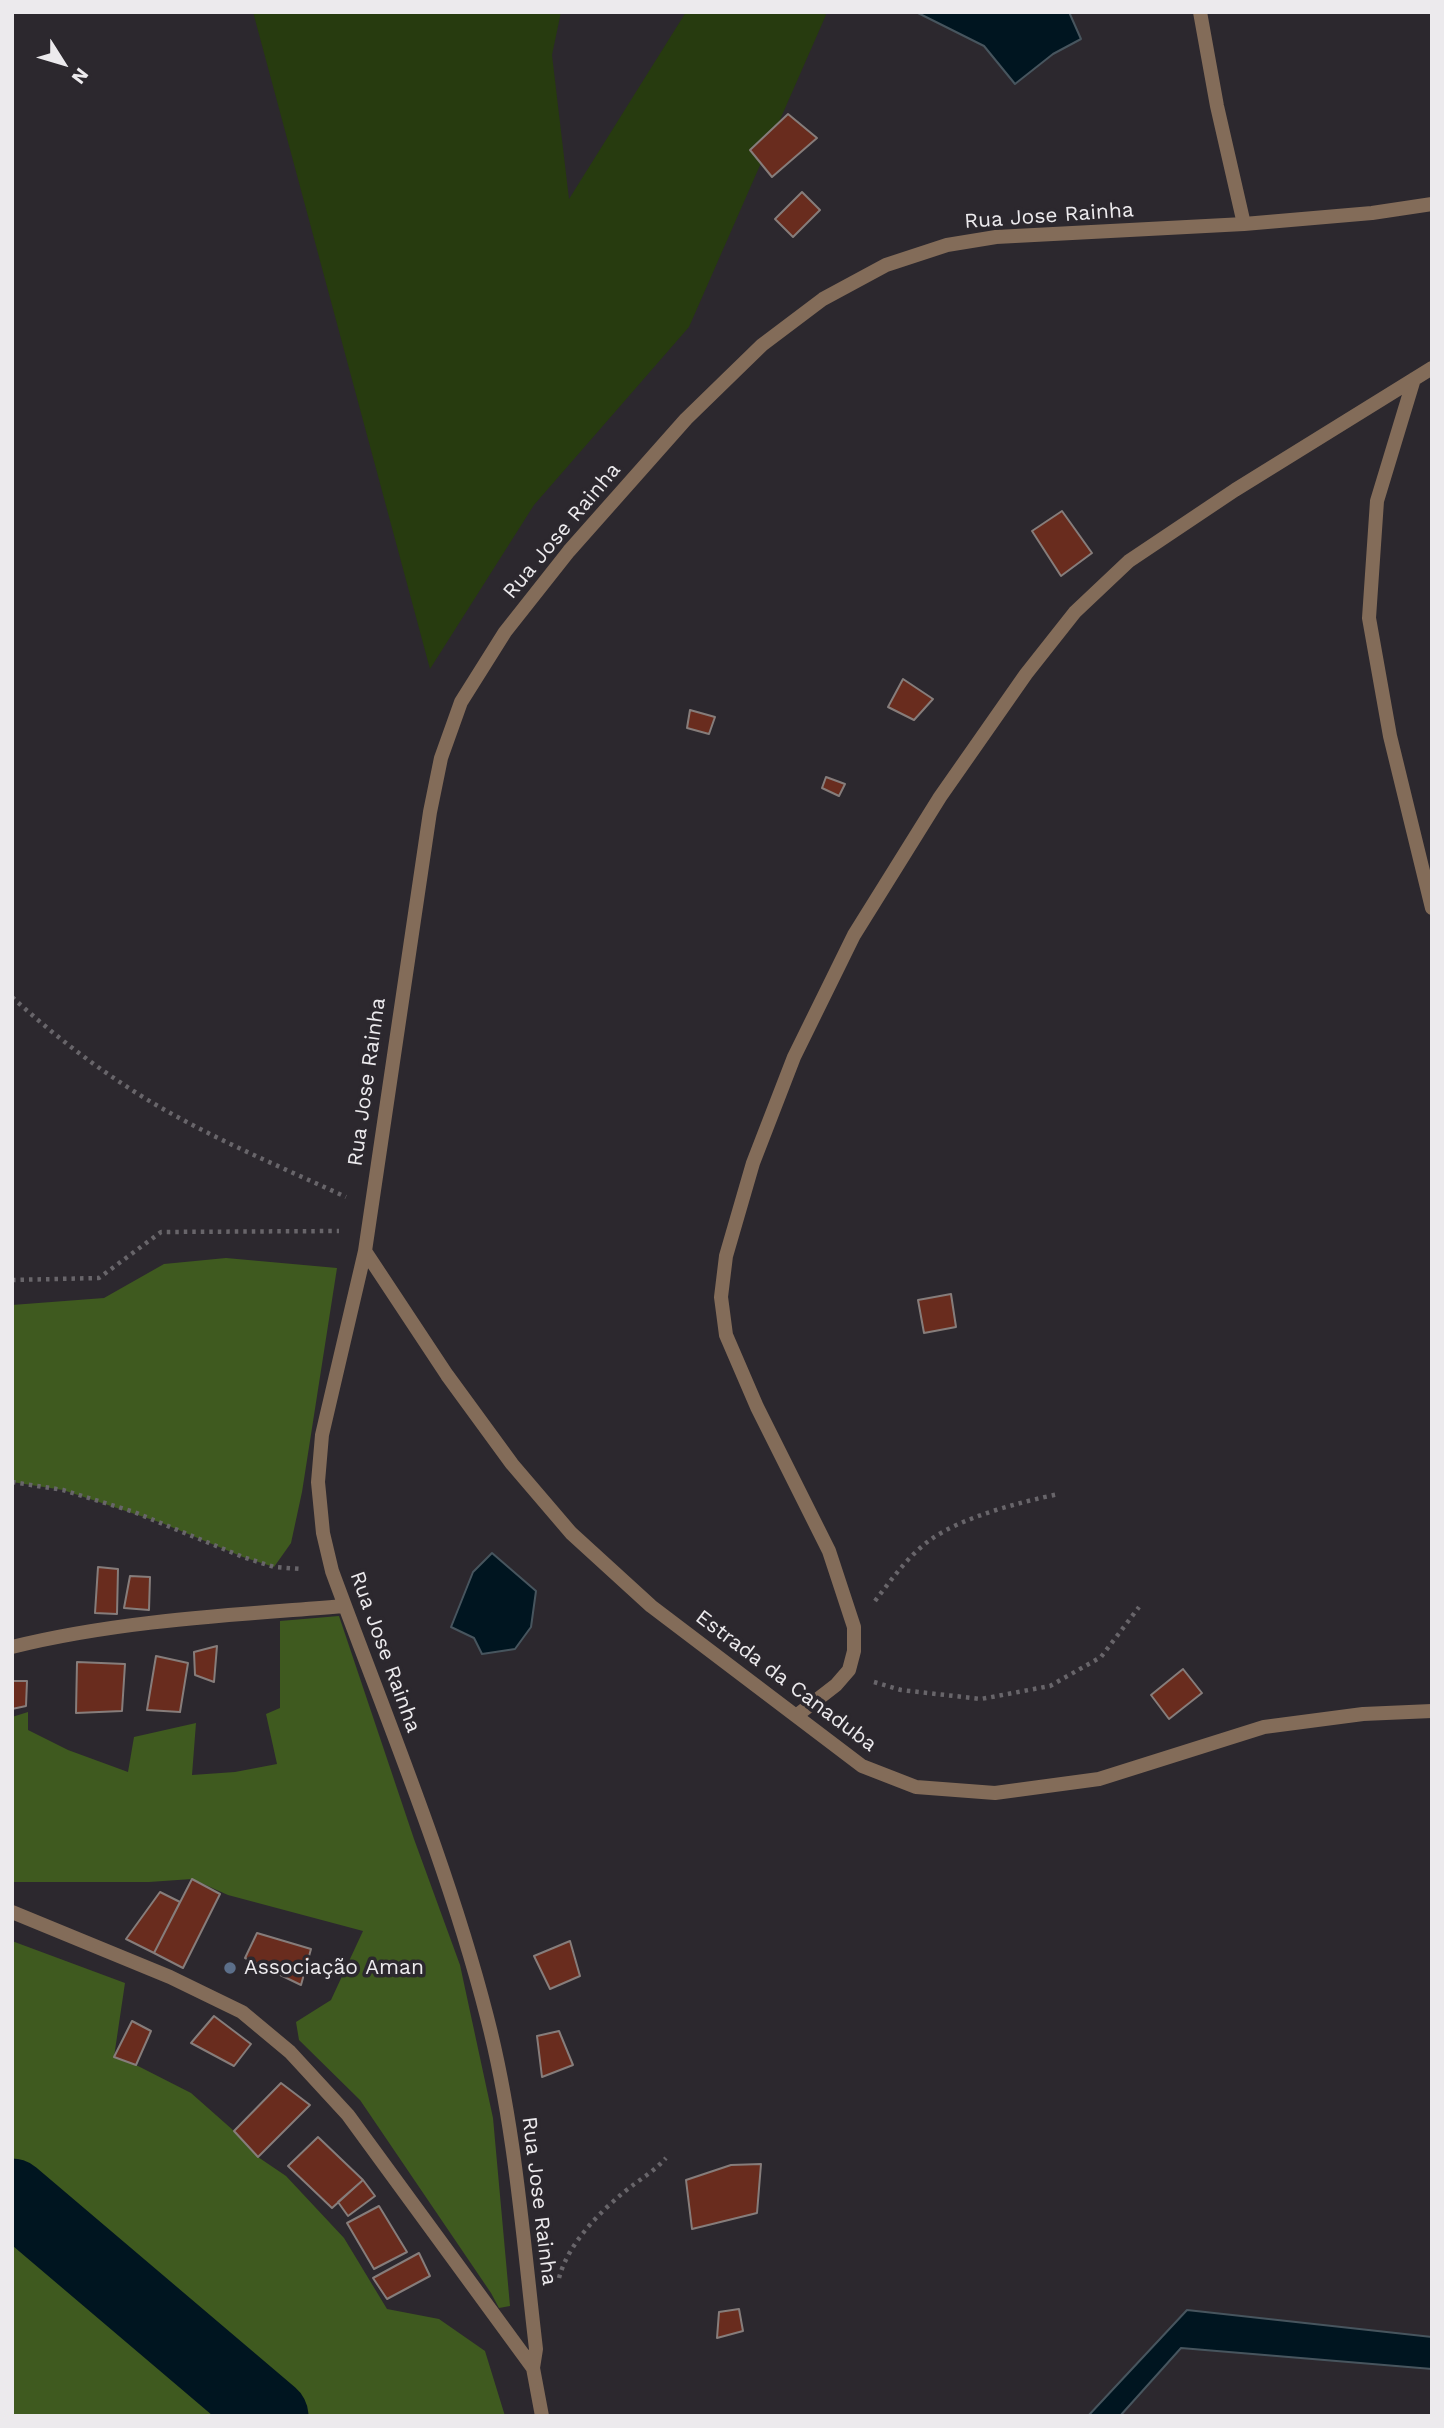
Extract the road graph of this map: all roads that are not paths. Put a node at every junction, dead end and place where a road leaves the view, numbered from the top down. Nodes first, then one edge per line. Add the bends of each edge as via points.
1 (1200, 12) edge
2 (1432, 204) edge
3 (1244, 224) junction
4 (1432, 368) edge
5 (1414, 379) junction
6 (1432, 908) edge
7 (365, 1251) junction
8 (345, 1606) junction
9 (12, 1647) edge
10 (1432, 1711) edge
11 (796, 1716) junction
12 (12, 1912) edge
13 (533, 2368) junction
14 (542, 2416) edge

1 - 3 street
2 - 3 street, Rua Jose Rainha via 1372,214
3 - 7 street, Rua Jose Rainha via 996,237 947,245 886,265 823,299 762,345 686,419 569,551 513,621 461,702 440,758
4 - 5 street
5 - 6 street via 1377,501 1369,618 1390,736
5 - 11 street via 1129,561 1075,612 940,797 854,935 794,1057 753,1163 726,1256 721,1297 726,1335 829,1551 854,1627 854,1651 846,1674
7 - 8 street, Rua Jose Rainha via 322,1435 318,1482 323,1533
7 - 11 street, Estrada da Canaduba via 512,1464 571,1532 651,1606
8 - 9 street via 188,1619
8 - 13 street, Rua Jose Rainha via 438,1859 488,2018 515,2176 536,2349
10 - 11 street, Estrada da Canaduba via 1363,1714 1264,1727 1099,1779 996,1793 916,1787 862,1766
12 - 13 street via 242,2012 290,2052 348,2115
13 - 14 street, Rua Jose Rainha

